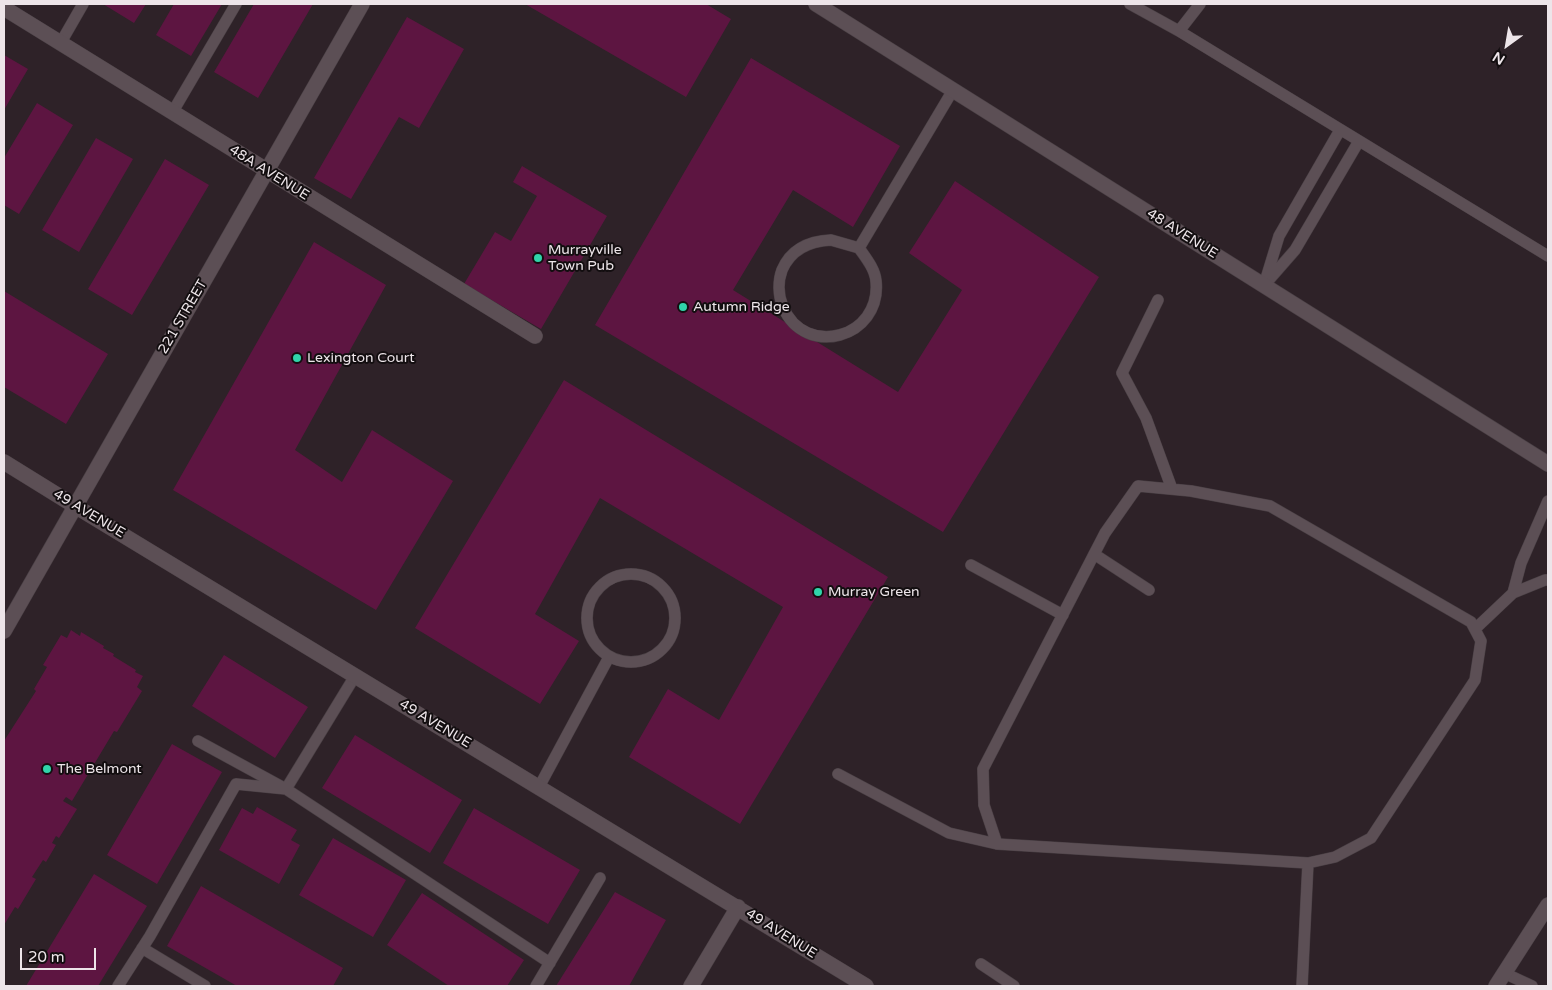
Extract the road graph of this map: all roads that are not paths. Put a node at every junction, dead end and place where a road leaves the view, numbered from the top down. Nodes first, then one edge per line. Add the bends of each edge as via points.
1 (83, 4) edge
2 (236, 4) edge
3 (362, 4) edge
4 (816, 4) edge
5 (1130, 4) edge
6 (1200, 4) edge
7 (4, 8) edge
8 (1179, 31) junction
9 (60, 44) junction
10 (953, 90) junction
11 (172, 113) junction
12 (1340, 130) junction
13 (1359, 141) junction
14 (266, 171) junction
15 (859, 248) junction
16 (1548, 256) edge
17 (1264, 285) junction
18 (1158, 300) dead end
19 (535, 336) dead end
20 (4, 462) edge
21 (1548, 464) edge
22 (1172, 489) junction
23 (1548, 501) edge
24 (75, 506) junction
25 (1094, 554) junction
26 (971, 565) dead end
27 (1548, 580) edge
28 (1149, 590) dead end
29 (1513, 593) junction
30 (1063, 615) junction
31 (1475, 629) junction
32 (4, 631) edge
33 (609, 657) junction
34 (355, 676) junction
35 (198, 741) dead end
36 (838, 774) dead end
37 (539, 787) junction
38 (286, 789) junction
39 (997, 844) junction
40 (1308, 863) junction
41 (600, 878) dead end
42 (1548, 905) edge
43 (738, 907) junction
44 (142, 948) junction
45 (550, 963) junction
46 (981, 964) dead end
47 (1500, 980) edge
48 (118, 986) edge
49 (205, 986) edge
50 (536, 986) edge
51 (691, 986) edge
52 (866, 986) edge
53 (1014, 986) edge
54 (1302, 986) edge
55 (1532, 986) edge

1 - 9 lane
2 - 11 lane
3 - 14 street, 221 STREET
4 - 10 street, 48 AVENUE
5 - 8 lane
6 - 8 lane
7 - 9 street, 48A AVENUE
8 - 12 lane
9 - 11 street, 48A AVENUE
10 - 15 lane
10 - 17 street, 48 AVENUE
11 - 14 street, 48A AVENUE
12 - 13 lane
12 - 17 lane via 1279,236
13 - 16 lane
13 - 17 lane via 1295,250
14 - 19 street, 48A AVENUE
14 - 24 street, 221 STREET
15 - 15 lane via 876,280 876,297 870,313 859,326 844,335 828,338 796,326 780,300 782,270 790,257 816,241 831,240
17 - 21 street, 48 AVENUE
18 - 22 lane via 1122,373 1146,418
20 - 24 street, 49 AVENUE
22 - 25 lane via 1138,486
22 - 31 lane via 1270,506 1471,622
23 - 29 lane via 1521,563
24 - 32 street, 221 STREET
24 - 34 street, 49 AVENUE
25 - 28 lane
25 - 30 lane
26 - 30 lane
27 - 29 lane
29 - 31 lane
30 - 39 lane via 983,768 984,805
31 - 40 lane via 1481,641 1475,680 1371,838 1335,857
33 - 33 lane via 623,662 638,662 663,648 671,636 673,608 658,584 631,574 616,577 594,594 588,607 590,636
33 - 37 lane
34 - 37 street, 49 AVENUE
34 - 38 lane
35 - 38 lane
36 - 39 lane via 949,833
37 - 43 street, 49 AVENUE
38 - 44 lane via 236,784
38 - 45 lane
39 - 40 lane
40 - 54 lane
41 - 45 lane
42 - 47 street
43 - 51 street
43 - 52 street, 49 AVENUE
44 - 48 lane
44 - 49 lane
45 - 50 lane
46 - 53 lane
47 - 55 lane

